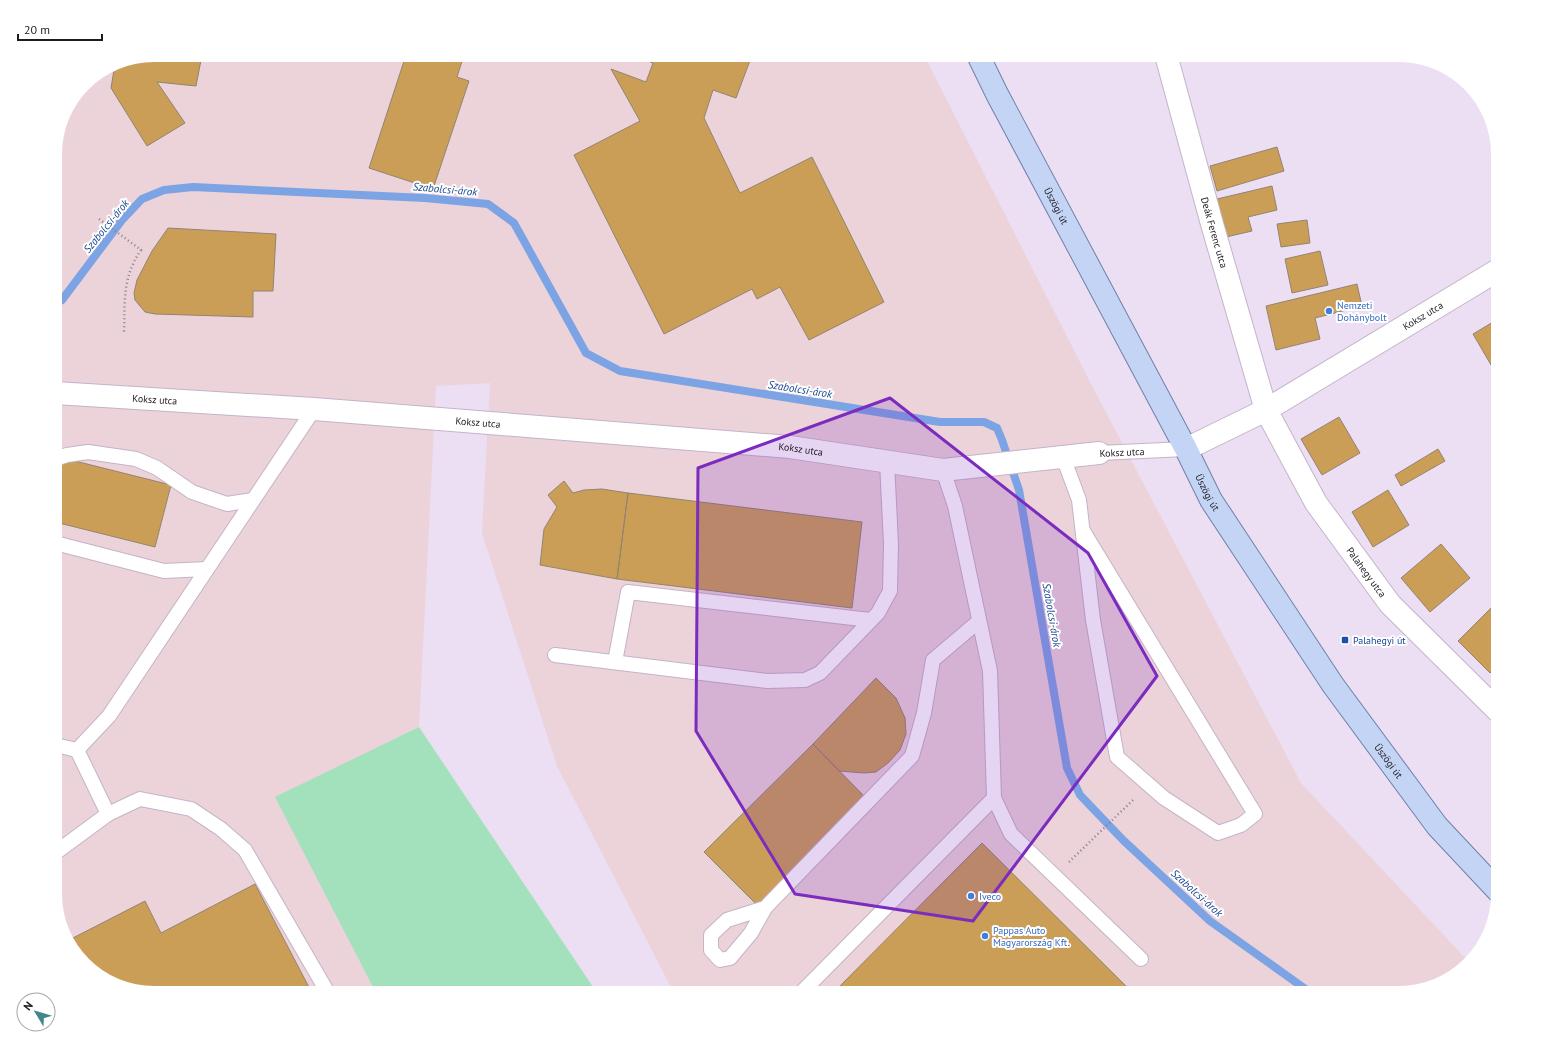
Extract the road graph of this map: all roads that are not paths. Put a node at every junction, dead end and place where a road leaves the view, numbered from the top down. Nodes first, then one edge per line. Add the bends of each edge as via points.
1 (982, 62) edge
2 (1168, 62) edge
3 (1491, 274) edge
4 (62, 393) edge
5 (314, 409) junction
6 (1266, 410) junction
7 (1186, 449) junction
8 (1099, 453) joint
9 (62, 457) edge
10 (1063, 457) junction
11 (887, 462) junction
12 (943, 470) junction
13 (253, 500) junction
14 (1083, 531) junction
15 (62, 545) edge
16 (207, 570) junction
17 (870, 620) junction
18 (979, 621) junction
19 (555, 655) dead end
20 (615, 662) junction
21 (1491, 704) edge
22 (62, 747) edge
23 (77, 750) junction
24 (994, 798) junction
25 (108, 814) junction
26 (62, 848) edge
27 (1491, 884) edge
28 (765, 908) dead end
29 (1141, 959) dead end
30 (324, 986) edge
31 (807, 986) edge

1 - 7 main road, Üszögi út
2 - 6 street, Deák Ferenc utca
3 - 6 street, Koksz utca
4 - 5 street, Koksz utca
5 - 11 street, Koksz utca via 790,447
5 - 13 lane
6 - 7 street, Koksz utca
6 - 21 street, Palahegy utca via 1316,503 1390,604
7 - 8 lane, Koksz utca
7 - 27 main road, Üszögi út via 1211,500 1333,685 1437,826
8 - 10 street, Koksz utca
9 - 13 lane via 88,452 136,459 158,468 192,492 227,504
10 - 12 street, Koksz utca
10 - 14 lane via 1079,500
11 - 12 street, Koksz utca
11 - 17 lane via 891,544 890,592 878,613
12 - 18 lane via 955,506
13 - 16 lane
14 - 14 lane via 1093,620 1117,757 1164,798 1218,833 1241,825 1255,814
15 - 16 lane via 164,571
16 - 23 lane via 109,716
17 - 20 lane via 820,673 805,680 767,681
17 - 20 lane via 628,592
18 - 24 lane via 990,671
18 - 28 lane via 933,660 924,713 912,756
19 - 20 lane
22 - 23 lane
23 - 25 lane
24 - 29 lane via 1011,834
24 - 31 lane
25 - 26 lane
25 - 30 lane via 140,799 191,809 221,829 245,850

